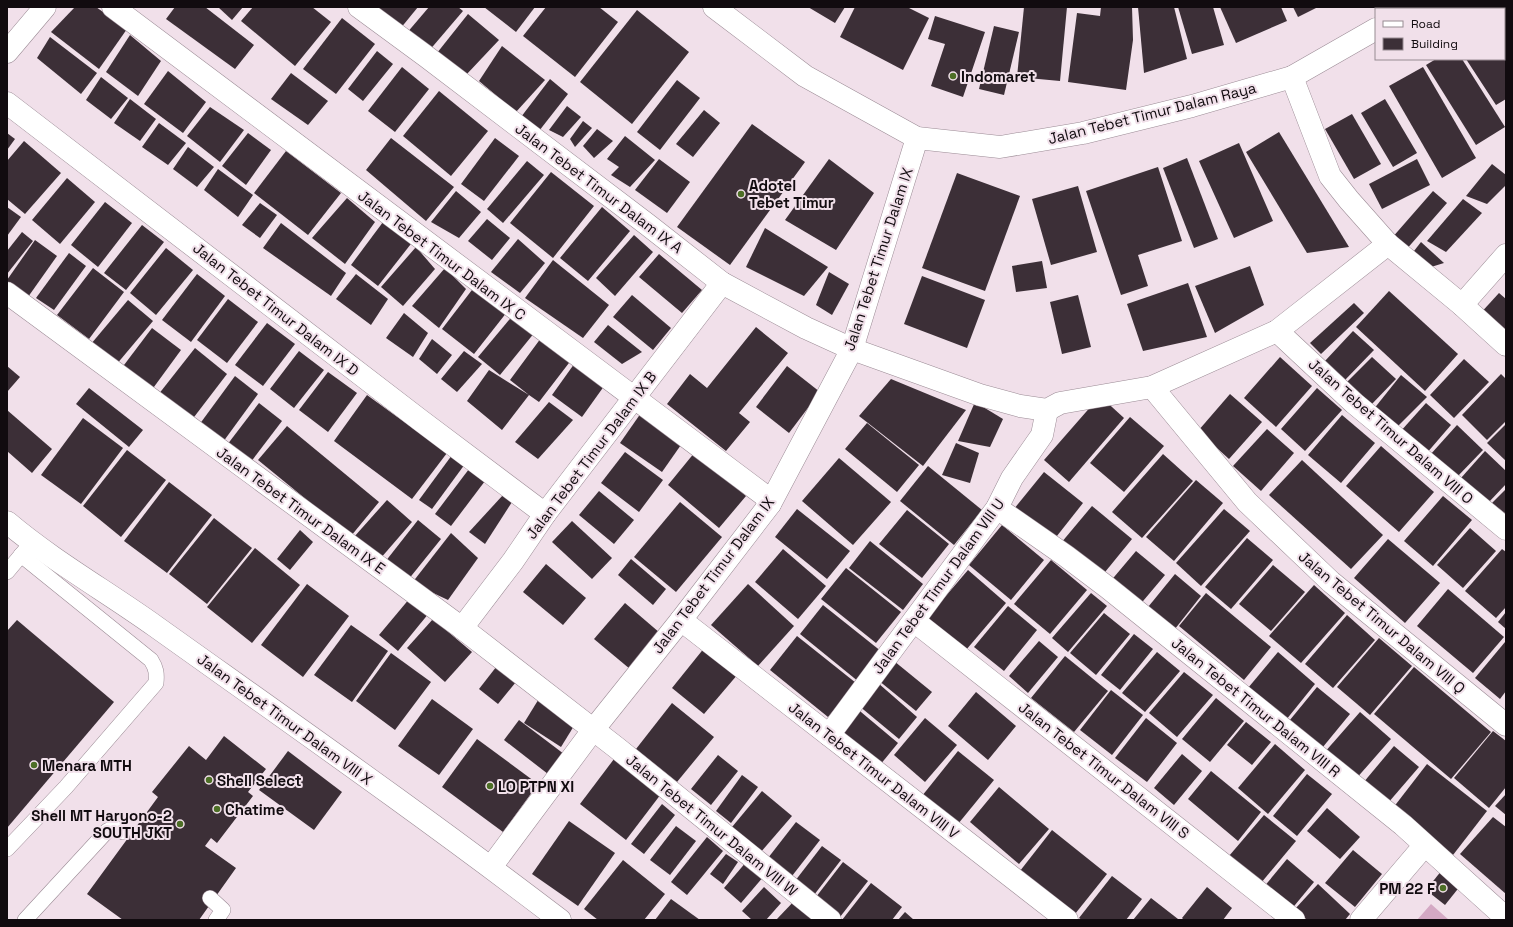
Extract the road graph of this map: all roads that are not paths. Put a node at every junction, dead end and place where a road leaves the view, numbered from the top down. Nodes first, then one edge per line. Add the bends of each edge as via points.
1 (45, 7) edge
2 (113, 7) edge
3 (359, 7) edge
4 (714, 7) edge
5 (1375, 30) edge
6 (7, 52) edge
7 (1292, 77) junction
8 (7, 102) edge
9 (917, 138) junction
10 (1388, 244) junction
11 (1506, 255) edge
12 (722, 284) junction
13 (7, 293) edge
14 (1462, 305) junction
15 (1277, 331) junction
16 (1506, 345) edge
17 (852, 349) junction
18 (1152, 387) junction
19 (634, 399) junction
20 (1047, 410) junction
21 (770, 504) junction
22 (998, 508) junction
23 (545, 514) junction
24 (7, 522) edge
25 (1506, 529) edge
26 (26, 549) junction
27 (7, 572) edge
28 (681, 620) junction
29 (914, 621) junction
30 (462, 628) junction
31 (1506, 725) edge
32 (593, 730) junction
33 (829, 735) junction
34 (124, 832) dead end
35 (1424, 846) junction
36 (7, 849) edge
37 (492, 868) junction
38 (210, 898) dead end
39 (1506, 918) edge
40 (25, 920) edge
41 (216, 920) edge
42 (560, 920) edge
43 (830, 920) edge
44 (1067, 920) edge
45 (1294, 920) edge
46 (1361, 920) edge

1 - 6 street
2 - 19 street, Jalan Tebet Timur Dalam IX C
3 - 12 street, Jalan Tebet Timur Dalam IX A via 648,225
4 - 9 street, Jalan Tebet Timur Dalam Raya via 805,76
5 - 7 street, Jalan Tebet Timur Dalam Raya
7 - 9 street, Jalan Tebet Timur Dalam Raya via 1192,106 1083,133 1000,147
7 - 10 street via 1330,176
8 - 23 street, Jalan Tebet Timur Dalam IX D
9 - 17 street, Jalan Tebet Timur Dalam IX
10 - 14 street
10 - 15 street
11 - 14 street
12 - 17 street, Jalan Tebet Timur Dalam IX A
12 - 19 street, Jalan Tebet Timur Dalam IX B
13 - 30 street, Jalan Tebet Timur Dalam IX E
14 - 16 street
15 - 18 street
15 - 25 street, Jalan Tebet Timur Dalam VIII O via 1354,403
17 - 20 street, Jalan Tebet Timur Dalam IX A via 980,395
17 - 21 street, Jalan Tebet Timur Dalam IX
18 - 20 street via 1060,403
18 - 31 street, Jalan Tebet Timur Dalam VIII Q via 1252,508 1331,582
19 - 21 street, Jalan Tebet Timur Dalam IX C via 764,495
19 - 23 street, Jalan Tebet Timur Dalam IX B
20 - 22 street, Jalan Tebet Timur Dalam VIII U via 1042,435 1012,478
21 - 28 street, Jalan Tebet Timur Dalam IX
22 - 29 street, Jalan Tebet Timur Dalam VIII U
22 - 35 street, Jalan Tebet Timur Dalam VIII R via 1107,587 1403,825
23 - 30 street, Jalan Tebet Timur Dalam IX B
24 - 26 street, Jalan Tebet Timur Dalam VIII X
26 - 27 lane
26 - 36 lane via 151,660 157,675 156,683 107,740
26 - 37 street, Jalan Tebet Timur Dalam VIII X via 123,603
28 - 32 street, Jalan Tebet Timur Dalam IX
28 - 33 street, Jalan Tebet Timur Dalam VIII V
29 - 33 street, Jalan Tebet Timur Dalam VIII U
29 - 45 street, Jalan Tebet Timur Dalam VIII S
30 - 32 street, Jalan Tebet Timur Dalam IX E
32 - 37 street, Jalan Tebet Timur Dalam IX
32 - 43 street, Jalan Tebet Timur Dalam VIII W
33 - 44 street, Jalan Tebet Timur Dalam VIII V
34 - 40 lane via 118,828 107,831
35 - 39 street, Jalan Tebet Timur Dalam VIII R
35 - 46 street
37 - 42 street, Jalan Tebet Timur Dalam VIII X
38 - 41 lane via 223,910

